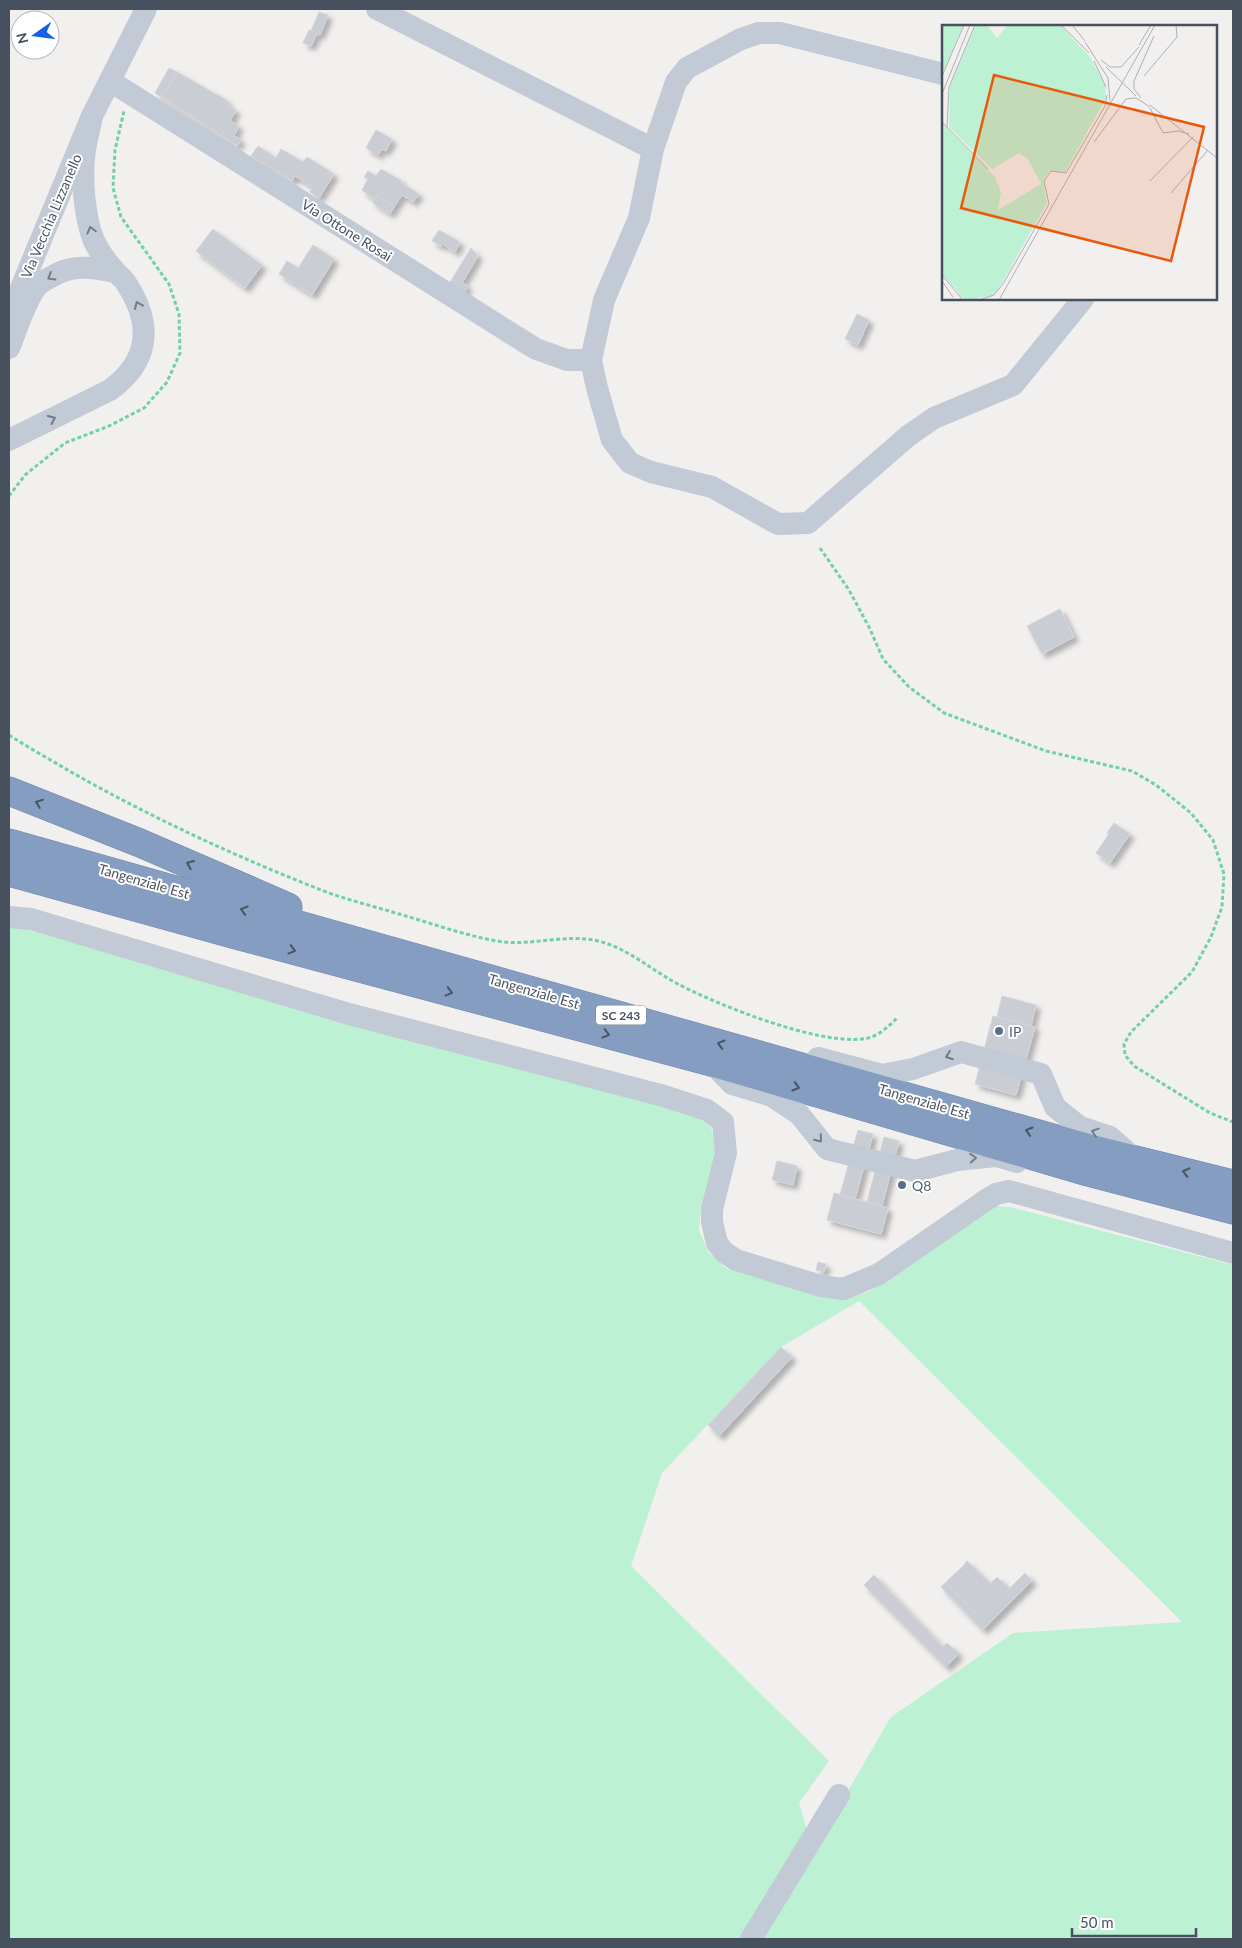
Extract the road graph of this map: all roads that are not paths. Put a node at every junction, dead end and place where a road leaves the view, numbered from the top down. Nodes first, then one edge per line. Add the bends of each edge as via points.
1 (146, 9) edge
2 (378, 9) edge
3 (942, 74) edge
4 (110, 81) junction
5 (92, 116) junction
6 (653, 149) junction
7 (115, 272) junction
8 (1081, 300) edge
9 (9, 317) edge
10 (9, 348) edge
11 (591, 360) junction
12 (9, 440) edge
13 (9, 792) edge
14 (9, 843) edge
15 (9, 872) edge
16 (9, 885) edge
17 (9, 917) edge
18 (236, 935) junction
19 (530, 990) junction
20 (760, 1055) junction
21 (711, 1062) junction
22 (1135, 1159) junction
23 (1088, 1172) junction
24 (1233, 1184) edge
25 (1233, 1210) edge
26 (1233, 1253) edge
27 (839, 1795) dead end
28 (751, 1939) edge

1 - 4 street, Via Vecchia Lizzanello
2 - 6 street
3 - 6 street via 780,34 759,33 687,68 676,82
4 - 5 street, Via Vecchia Lizzanello
4 - 11 street, Via Ottone Rosai via 536,349 567,360
7 -> 5 street, Via Vecchia Lizzanello via 94,241 88,220 84,171
5 - 9 street, Via Vecchia Lizzanello
6 - 11 street via 639,218 604,300
7 -> 10 street, Via Vecchia Lizzanello via 77,267 62,271 39,285
12 -> 7 street, Via Vecchia Lizzanello via 96,398 124,380 134,366 142,349 141,312 125,281
8 - 11 street via 1013,385 934,418 908,436 808,524 778,524 712,487 651,472 630,462 612,440
19 -> 13 highway via 501,974 293,909 140,843
19 -> 14 highway, Tangenziale Est / SC 243
15 - 18 highway, Tangenziale Est
16 - 18 highway via 192,934
17 - 26 street via 31,919 349,1014 707,1110 723,1122 726,1134 726,1153 712,1209 716,1242 736,1260 821,1286 843,1289 879,1274 986,1200 1009,1190
18 -> 21 highway, Tangenziale Est
20 -> 19 highway, Tangenziale Est / SC 243
22 -> 20 highway, Tangenziale Est / SC 243
22 -> 20 street via 1110,1137 1080,1127 1055,1107 1041,1074 961,1052 913,1069 882,1075 803,1054
21 -> 23 highway, Tangenziale Est
21 -> 23 street via 732,1084 772,1096 799,1114 827,1149 915,1170 957,1160 996,1156 1053,1173
24 -> 22 highway, Tangenziale Est / SC 243
23 - 25 highway, Tangenziale Est
27 - 28 street

